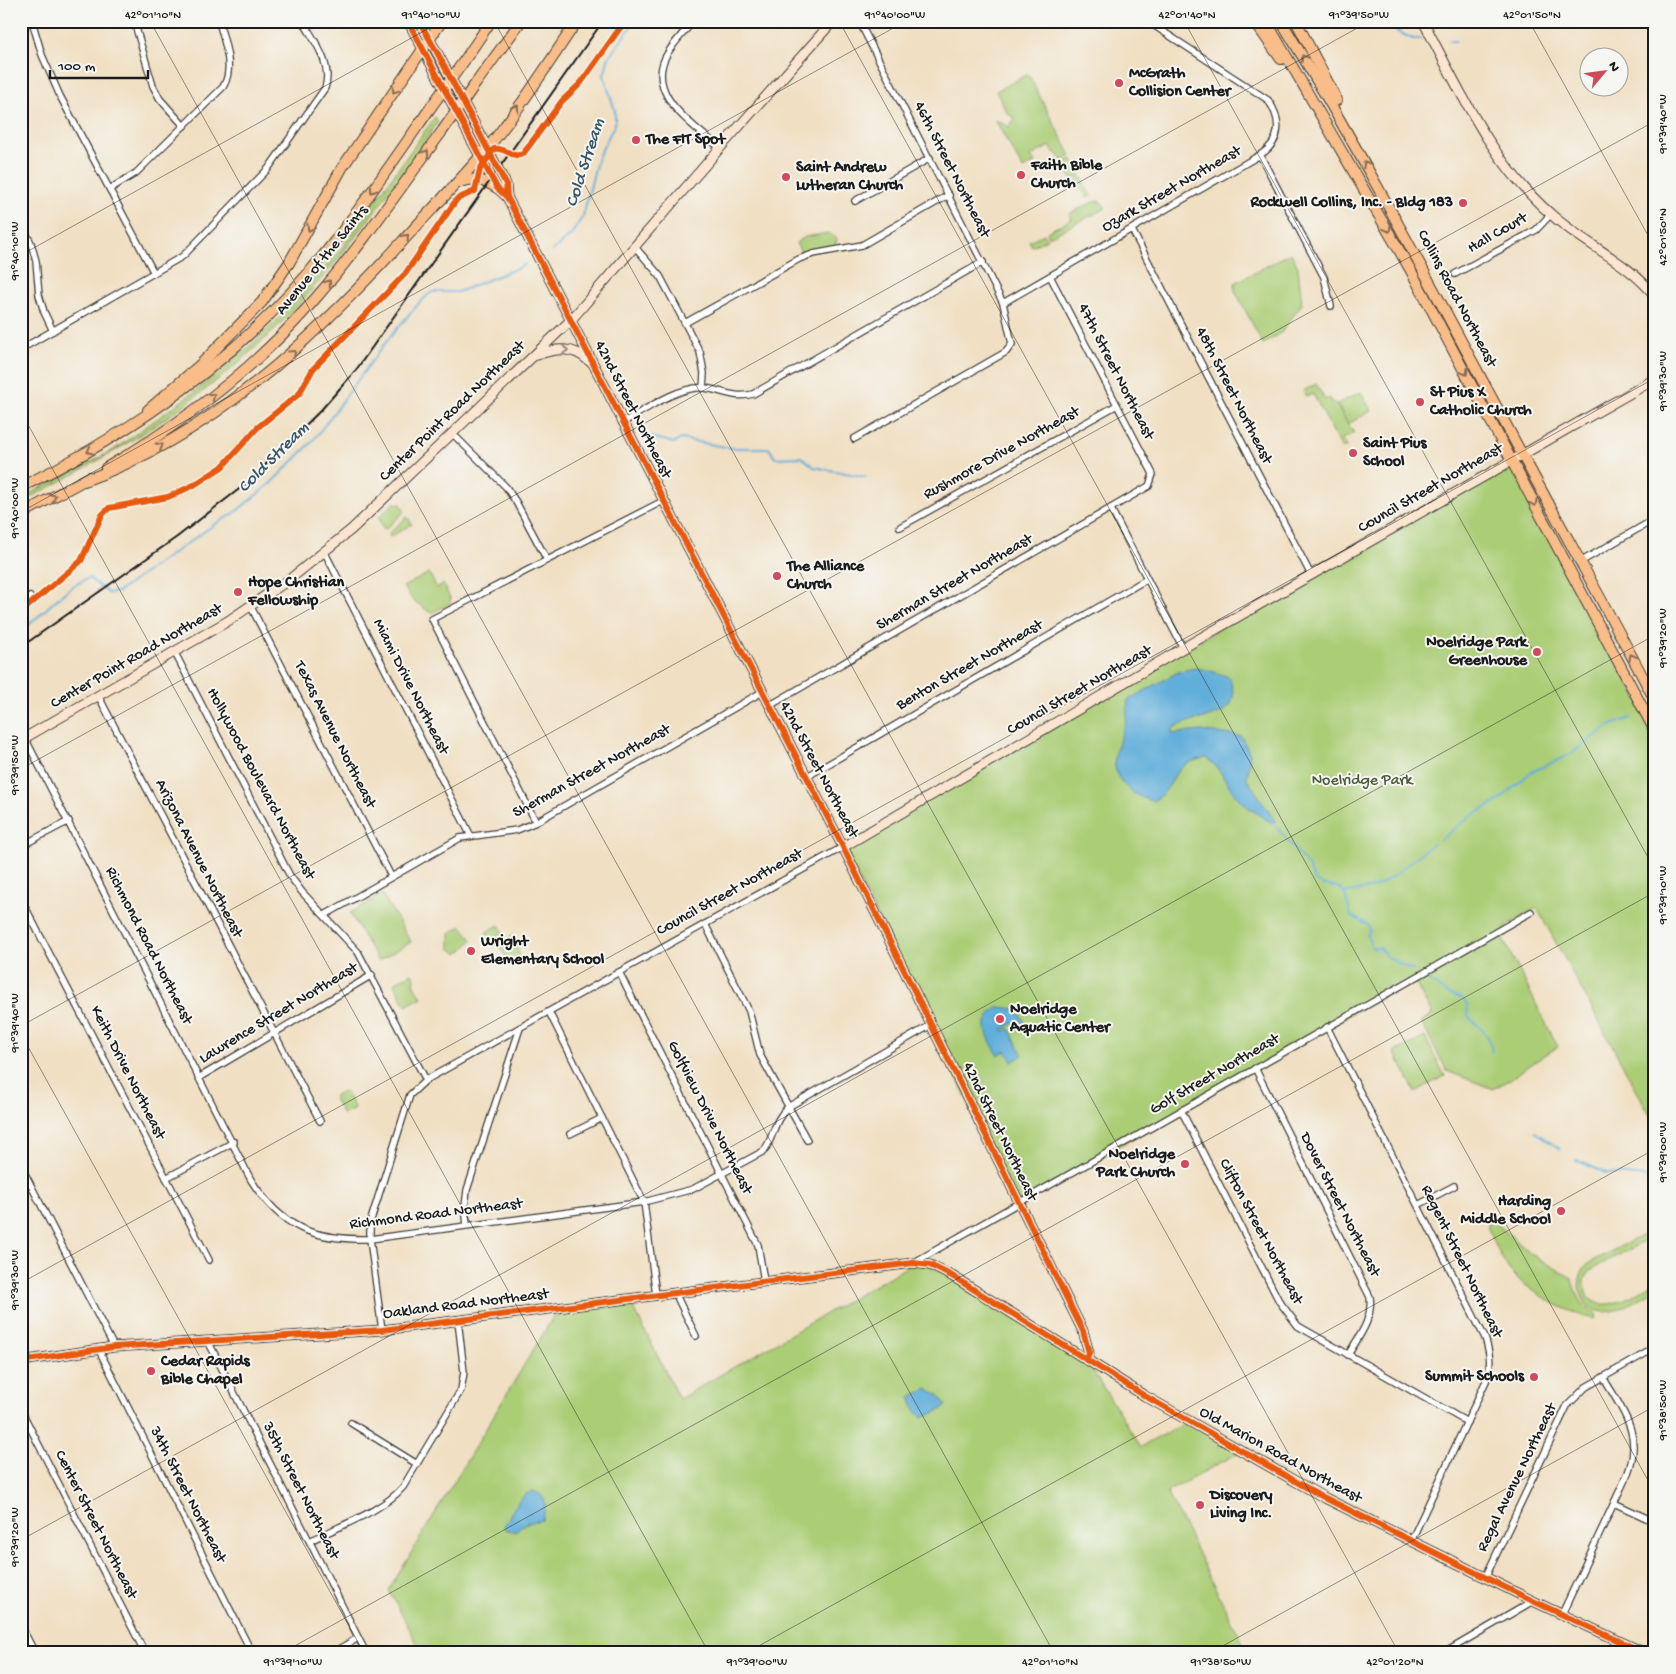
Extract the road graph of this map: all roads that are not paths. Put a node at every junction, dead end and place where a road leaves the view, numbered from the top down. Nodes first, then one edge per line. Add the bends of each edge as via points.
1 (32, 21) edge
2 (134, 21) edge
3 (219, 21) edge
4 (303, 21) edge
5 (408, 21) edge
6 (419, 21) edge
7 (442, 21) edge
8 (491, 21) edge
9 (521, 21) edge
10 (525, 21) edge
11 (576, 21) edge
12 (694, 21) edge
13 (833, 21) edge
14 (859, 21) edge
15 (1147, 21) edge
16 (1254, 21) edge
17 (1266, 21) edge
18 (1281, 21) edge
19 (1296, 21) edge
20 (1424, 21) edge
21 (430, 39) junction
22 (503, 47) junction
23 (423, 50) junction
24 (184, 126) junction
25 (1356, 145) junction
26 (488, 148) junction
27 (720, 148) junction
28 (1260, 155) junction
29 (480, 157) junction
30 (930, 158) junction
31 (452, 186) junction
32 (497, 188) junction
33 (110, 189) junction
34 (949, 195) junction
35 (1369, 196) junction
36 (507, 197) junction
37 (855, 201) dead end
38 (1551, 214) junction
39 (21, 223) edge
40 (1132, 230) junction
41 (635, 247) junction
42 (983, 262) junction
43 (154, 273) junction
44 (1455, 274) dead end
45 (1050, 276) junction
46 (1655, 296) edge
47 (1003, 303) junction
48 (1331, 306) dead end
49 (571, 320) junction
50 (685, 323) junction
51 (53, 331) junction
52 (21, 349) edge
53 (534, 356) junction
54 (593, 364) junction
55 (1655, 379) edge
56 (703, 388) junction
57 (1117, 405) junction
58 (622, 423) junction
59 (132, 426) junction
60 (454, 435) junction
61 (854, 438) dead end
62 (1522, 454) junction
63 (1512, 460) junction
64 (84, 481) junction
65 (1152, 481) joint
66 (21, 487) edge
67 (663, 501) junction
68 (1110, 509) junction
69 (21, 514) edge
70 (1655, 520) edge
71 (900, 527) dead end
72 (324, 551) junction
73 (547, 560) junction
74 (1582, 561) junction
75 (1311, 575) junction
76 (1147, 579) junction
77 (30, 597) dead end
78 (21, 604) edge
79 (252, 606) junction
80 (1602, 633) junction
81 (1183, 648) junction
82 (175, 653) junction
83 (762, 692) junction
84 (99, 697) junction
85 (1655, 700) edge
86 (769, 706) junction
87 (1655, 717) edge
88 (1655, 731) edge
89 (23, 739) edge
90 (806, 777) junction
91 (69, 822) junction
92 (536, 822) junction
93 (471, 836) junction
94 (21, 846) edge
95 (843, 847) junction
96 (391, 876) junction
97 (21, 899) edge
98 (1531, 912) dead end
99 (325, 916) junction
100 (705, 924) junction
101 (619, 972) junction
102 (372, 975) junction
103 (549, 1012) junction
104 (931, 1025) junction
105 (1327, 1027) junction
106 (520, 1028) junction
107 (273, 1034) junction
108 (1255, 1068) junction
109 (200, 1077) junction
110 (426, 1080) junction
111 (788, 1107) junction
112 (1181, 1110) junction
113 (602, 1118) junction
114 (320, 1121) dead end
115 (570, 1134) dead end
116 (806, 1140) dead end
117 (234, 1142) junction
118 (21, 1166) edge
119 (722, 1174) junction
120 (166, 1178) junction
121 (1454, 1186) dead end
122 (644, 1202) junction
123 (1018, 1203) junction
124 (1418, 1205) junction
125 (467, 1226) junction
126 (370, 1238) junction
127 (209, 1260) dead end
128 (913, 1263) junction
129 (764, 1280) junction
130 (675, 1293) junction
131 (656, 1295) junction
132 (458, 1320) junction
133 (382, 1330) junction
134 (696, 1336) dead end
135 (209, 1342) junction
136 (114, 1347) junction
137 (1655, 1348) edge
138 (99, 1350) junction
139 (1348, 1355) junction
140 (1086, 1360) junction
141 (21, 1362) edge
142 (1603, 1377) junction
143 (21, 1410) edge
144 (1467, 1422) junction
145 (351, 1423) dead end
146 (417, 1464) junction
147 (1614, 1503) junction
148 (1655, 1522) edge
149 (310, 1541) junction
150 (1410, 1541) junction
151 (1486, 1576) junction
152 (1533, 1601) junction
153 (1562, 1614) junction
154 (21, 1626) edge
155 (358, 1638) junction
156 (35, 1653) edge
157 (145, 1653) edge
158 (252, 1653) edge
159 (332, 1653) edge
160 (366, 1653) edge
161 (1444, 1653) edge
162 (1645, 1653) edge

1 - 33 street via 42,55 58,90
2 - 24 street via 153,86 168,110
3 - 24 street via 229,68 227,81
4 - 43 street via 324,61 328,80 325,88 268,169 192,248
5 - 23 main road, 42nd Street Northeast
6 - 21 main road, 42nd Street Northeast
7 - 21 highway
8 -> 59 highway, Avenue of the Saints, bridge via 334,243 301,281 216,363
9 - 22 highway, Avenue of the Saints
10 - 22 highway
26 -> 11 highway
12 - 27 street via 665,58 663,85 670,103
13 - 27 main road, Center Point Road Northeast
14 - 30 street, 46th Street Northeast
15 - 28 street via 1268,100 1279,121 1278,135 1269,150
16 - 35 highway
17 - 35 highway, Collins Road Northeast
25 -> 18 highway, Collins Road Northeast
19 - 25 highway via 1343,112
20 - 38 main road via 1494,151
21 - 23 highway
21 - 26 main road, 42nd Street Northeast
64 -> 22 highway, Avenue of the Saints, bridge via 178,422 251,363 314,300 349,258
23 - 29 main road, 42nd Street Northeast
23 -> 59 highway via 342,168 289,263 262,302 201,364 158,399
24 - 33 street via 136,173
62 -> 25 highway, Collins Road Northeast
26 - 29 highway
26 - 36 main road, 42nd Street Northeast via 506,184
27 - 41 main road, Center Point Road Northeast
28 - 40 street, Ozark Street Northeast
28 - 48 street, Ozark Street Northeast via 1324,277
29 - 31 highway
29 - 32 main road, 42nd Street Northeast
30 - 34 street, 46th Street Northeast
30 - 37 street
31 - 32 highway via 472,179
64 -> 31 highway via 124,466 155,449 230,402 283,362 363,285
32 - 36 main road, 42nd Street Northeast
33 - 43 street
34 - 42 street, 46th Street Northeast
34 - 50 street via 862,244 799,259
35 -> 63 highway, Collins Road Northeast
36 - 49 main road, 42nd Street Northeast
38 - 44 street, Hall Court via 1536,230
38 - 46 main road via 1631,272
39 - 51 street via 31,243 39,296
40 - 45 street, Ozark Street Northeast
40 - 75 street, 48th Street Northeast
41 - 49 main road, Center Point Road Northeast
41 - 50 street via 660,276
42 - 47 street, 46th Street Northeast
42 - 56 street via 753,394 735,397
43 - 51 street
45 - 47 street, Ozark Street Northeast
45 - 57 street, 47th Street Northeast
47 - 61 street, 46th Street Northeast via 1012,344 1006,352
49 - 53 main road, Center Point Road Northeast
49 - 54 main road, 42nd Street Northeast
50 - 56 street via 700,352
51 - 52 street
53 -> 54 main road via 566,349 578,352
53 - 60 main road, Center Point Road Northeast
54 - 58 main road, 42nd Street Northeast
55 - 62 main road, Council Street Northeast
56 - 58 street via 678,393
57 - 65 street, 47th Street Northeast via 1152,474
57 - 71 street, Rushmore Drive Northeast
58 - 67 main road, 42nd Street Northeast
59 -> 66 highway, Avenue of the Saints via 72,462
60 - 72 main road, Center Point Road Northeast
60 - 73 street via 506,487
62 - 63 main road, Council Street Northeast
62 - 74 highway, Collins Road Northeast
63 - 75 main road, Council Street Northeast
63 -> 80 highway, Collins Road Northeast
69 -> 64 highway, Avenue of the Saints
65 - 68 street, Sherman Street Northeast
67 - 73 street
67 - 83 main road, 42nd Street Northeast
68 - 76 street
68 - 86 street, Sherman Street Northeast
70 - 74 street
72 - 79 main road, Center Point Road Northeast
72 - 93 street, Miami Drive Northeast
73 - 92 street via 432,619
85 -> 74 highway, Collins Road Northeast
75 - 81 main road, Council Street Northeast
76 - 81 street
76 - 90 street, Benton Street Northeast
77 - 78 street
79 - 82 main road, Center Point Road Northeast
79 - 96 street, Texas Avenue Northeast
80 - 87 highway, Collins Road Northeast via 1618,651
80 - 88 highway, Collins Road Northeast
81 - 95 main road, Council Street Northeast
82 - 84 main road, Center Point Road Northeast
82 - 99 street, Hollywood Boulevard Northeast via 290,876
83 - 86 main road, 42nd Street Northeast
83 - 92 street, Sherman Street Northeast
84 - 89 main road, Center Point Road Northeast
84 - 107 street, Arizona Avenue Northeast
86 - 90 main road, 42nd Street Northeast
89 - 91 street, Richmond Road Northeast
90 - 95 main road, 42nd Street Northeast
91 - 94 street
91 - 109 street, Richmond Road Northeast
92 - 93 street, Sherman Street Northeast via 517,830
93 - 96 street, Sherman Street Northeast via 460,838
95 - 100 street, Council Street Northeast
95 - 104 main road, 42nd Street Northeast
96 - 99 street, Sherman Street Northeast
97 - 120 street, Keith Drive Northeast
98 - 105 street, Golf Street Northeast
99 - 102 street, Hollywood Boulevard Northeast via 358,952
100 - 101 street, Council Street Northeast
100 - 111 street via 748,1011 760,1055
101 - 103 street, Council Street Northeast
101 - 119 street, Golfview Drive Northeast
102 - 107 street, Lawrence Street Northeast
102 - 110 street, Hollywood Boulevard Northeast
103 - 106 street, Council Street Northeast
103 - 113 street
104 - 111 street, Richmond Road Northeast
104 - 123 main road, 42nd Street Northeast
105 - 108 street, Golf Street Northeast
105 - 124 street, Regent Street Northeast
106 - 110 street, Council Street Northeast
106 - 125 street via 467,1190
107 - 109 street, Lawrence Street Northeast
107 - 114 street, Arizona Avenue Northeast
108 - 112 street, Golf Street Northeast
108 - 139 street, Dover Street Northeast via 1370,1297 1369,1320
109 - 117 street, Richmond Road Northeast
110 - 126 street via 410,1095 374,1206
111 - 116 street
111 - 119 street, Richmond Road Northeast via 778,1116 764,1151
112 - 123 street, Golf Street Northeast
112 - 139 street, Clifton Street Northeast via 1287,1313 1298,1326
113 - 115 street
113 - 122 street
117 - 120 street
117 - 126 street, Richmond Road Northeast via 256,1188 278,1214 317,1235 340,1240
118 - 136 street
119 - 122 street, Richmond Road Northeast via 693,1189
119 - 129 street, Golfview Drive Northeast via 758,1245
120 - 127 street, Keith Drive Northeast
121 - 124 street
122 - 125 street, Richmond Road Northeast
122 - 131 street
123 - 128 street, Golf Street Northeast
123 - 140 main road, 42nd Street Northeast via 1087,1340 1089,1353
124 - 144 street, Regent Street Northeast via 1485,1338 1490,1356 1486,1381
125 - 126 street, Richmond Road Northeast
126 - 133 street
128 - 129 main road, Oakland Road Northeast
128 - 140 main road, Old Marion Road Northeast via 930,1266 952,1276
129 - 130 main road, Oakland Road Northeast
130 - 131 main road, Oakland Road Northeast
130 - 134 street
131 - 132 main road, Oakland Road Northeast
132 - 133 main road, Oakland Road Northeast
132 - 146 street via 464,1372 461,1390
133 - 135 main road, Oakland Road Northeast
135 - 136 main road, Oakland Road Northeast
135 - 149 street, 35th Street Northeast
136 - 138 main road, Oakland Road Northeast
137 - 142 street, Regal Avenue Northeast
138 - 141 main road, Oakland Road Northeast
138 - 158 street, 34th Street Northeast
139 - 144 street, Clifton Street Northeast
140 - 150 main road, Old Marion Road Northeast via 1324,1498
142 - 147 street via 1628,1420 1634,1440 1632,1461
142 - 151 street, Regal Avenue Northeast via 1575,1397 1563,1413
143 - 157 street, Center Street Northeast
144 - 150 street, Regent Street Northeast
145 - 146 street
146 - 149 street via 396,1496
147 - 148 street
147 - 153 street
149 - 155 street, 35th Street Northeast
150 - 151 main road, Old Marion Road Northeast
151 - 152 main road, Old Marion Road Northeast
152 - 153 main road, Old Marion Road Northeast
152 - 161 street
153 - 162 main road, Old Marion Road Northeast
154 - 156 street
155 - 159 street
155 - 160 street, 35th Street Northeast

